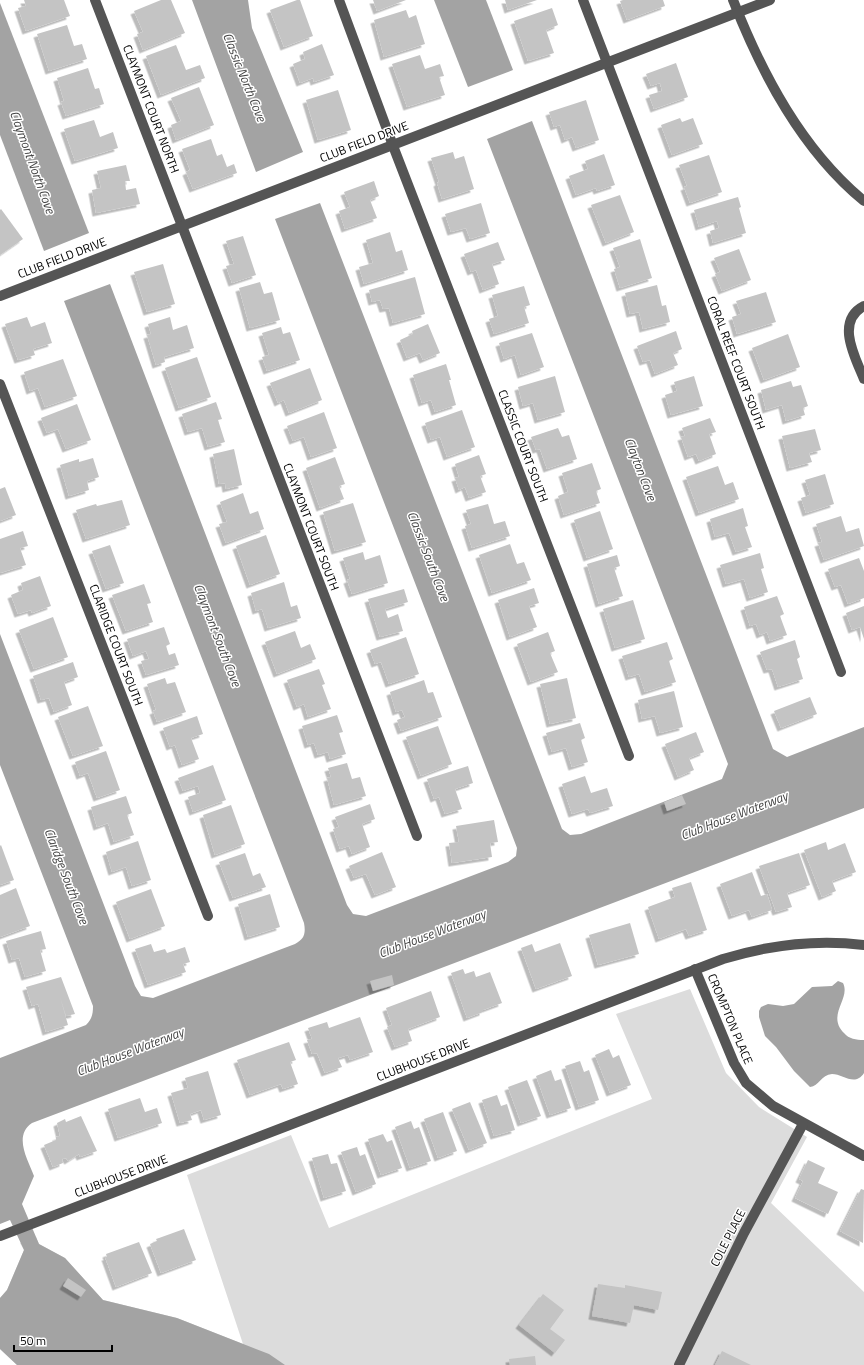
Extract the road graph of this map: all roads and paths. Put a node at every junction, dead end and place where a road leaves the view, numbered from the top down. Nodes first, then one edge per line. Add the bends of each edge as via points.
1 (95, 0) edge
2 (339, 0) edge
3 (583, 0) edge
4 (733, 0) edge
5 (770, 0) edge
6 (738, 12) junction
7 (607, 63) junction
8 (393, 145) junction
9 (864, 201) edge
10 (182, 226) junction
11 (0, 296) edge
12 (864, 306) edge
13 (864, 379) edge
14 (0, 384) edge
15 (841, 672) dead end
16 (629, 756) dead end
17 (417, 836) dead end
18 (208, 916) dead end
19 (864, 945) edge
20 (695, 969) junction
21 (803, 1124) junction
22 (864, 1156) edge
23 (0, 1236) edge
24 (679, 1365) edge

1 - 10 street, CLAYMONT COURT NORTH
2 - 8 street, CLASSIC COURT SOUTH
3 - 7 street, CORAL REEF COURT SOUTH
4 - 6 street
5 - 6 street, CLUB FIELD DRIVE
6 - 7 street, CLUB FIELD DRIVE
6 - 9 street via 766,74 801,131 833,171
7 - 8 street, CLUB FIELD DRIVE
7 - 15 street, CORAL REEF COURT SOUTH
8 - 10 street, CLUB FIELD DRIVE
8 - 16 street, CLASSIC COURT SOUTH
10 - 11 street, CLUB FIELD DRIVE
10 - 17 street, CLAYMONT COURT SOUTH
12 - 13 street via 853,314 849,329
14 - 18 street, CLARIDGE COURT SOUTH
19 - 20 street, CLUBHOUSE DRIVE via 785,945 746,952
20 - 21 street, CROMPTON PLACE via 740,1075 762,1099
20 - 23 street, CLUBHOUSE DRIVE
21 - 22 street, CROMPTON PLACE
21 - 24 street, COLE PLACE via 744,1233

